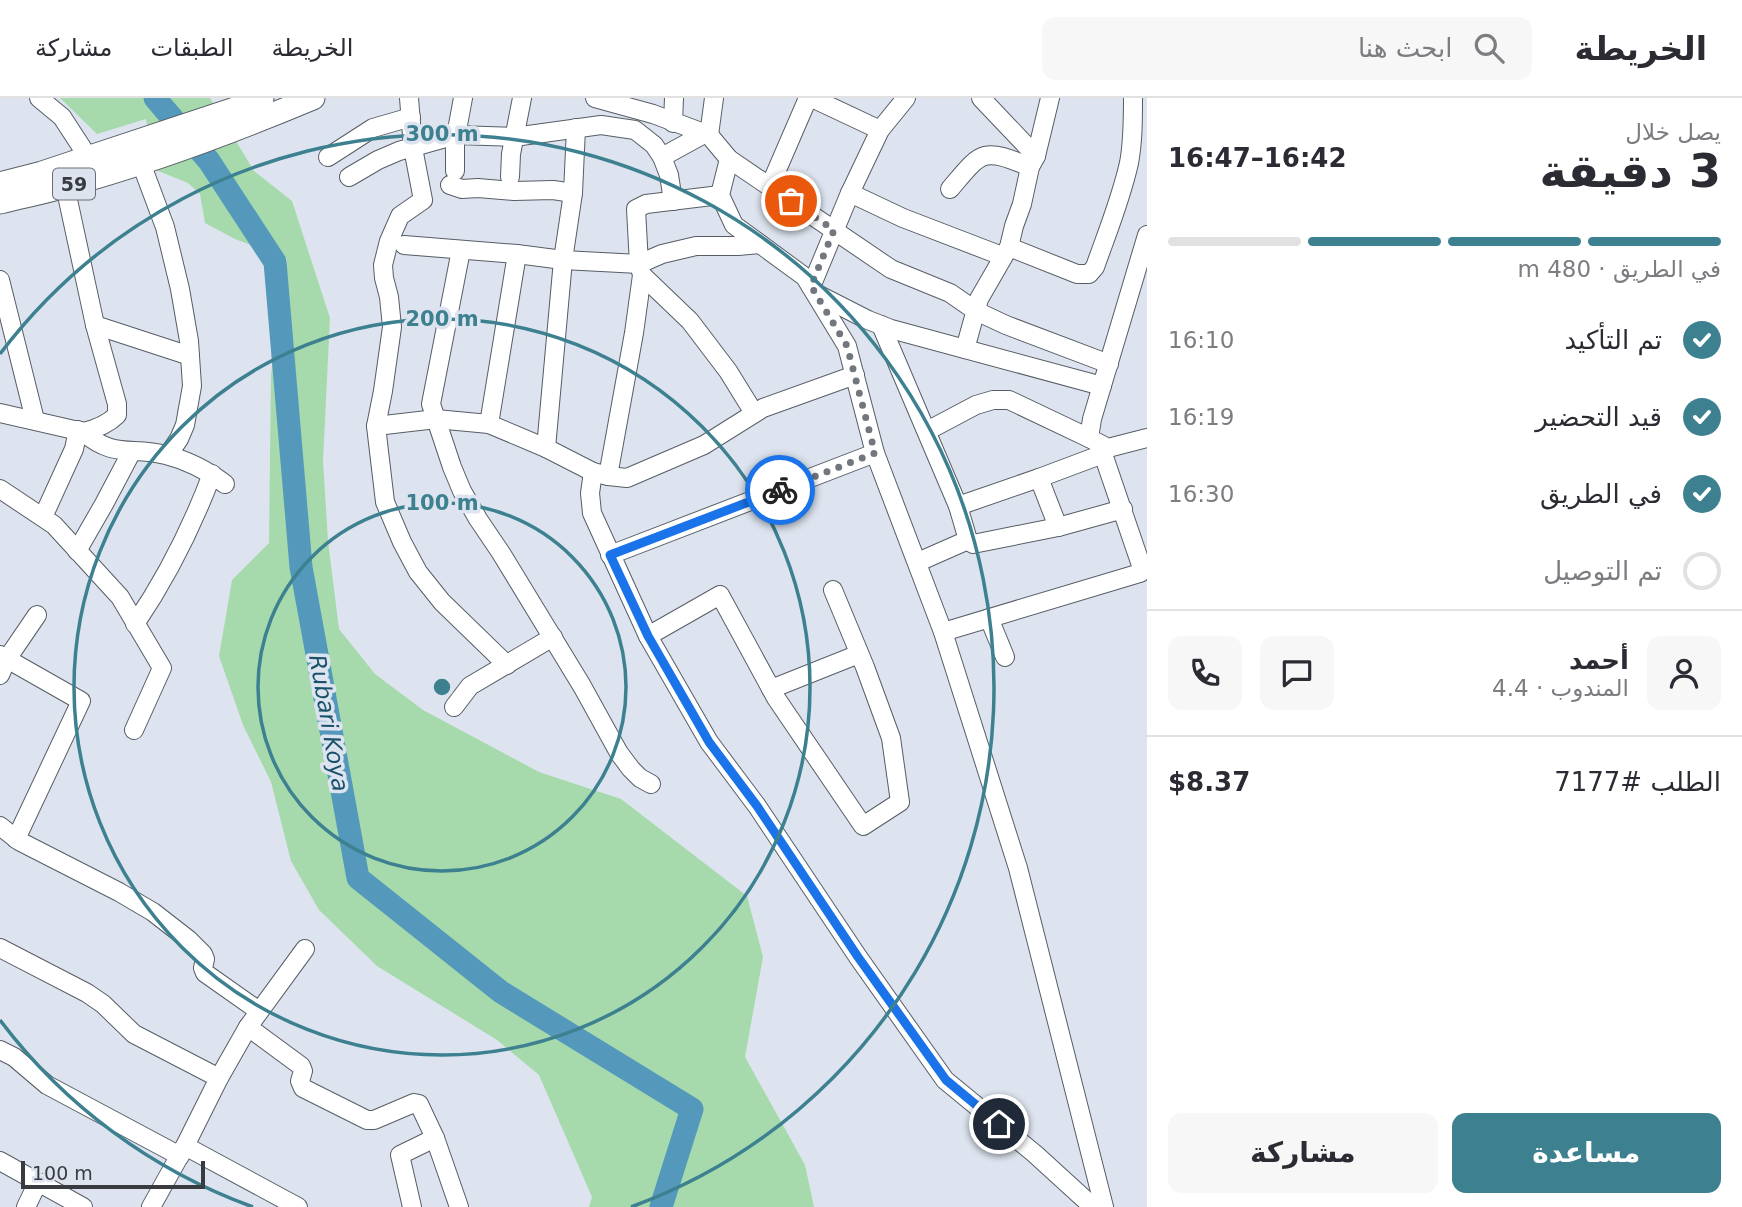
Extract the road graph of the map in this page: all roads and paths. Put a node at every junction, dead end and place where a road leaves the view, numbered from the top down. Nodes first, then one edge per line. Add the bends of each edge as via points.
1 (39, 98) edge
2 (313, 98) edge
3 (409, 98) edge
4 (463, 98) edge
5 (522, 98) edge
6 (595, 98) edge
7 (674, 98) edge
8 (713, 98) edge
9 (810, 98) edge
10 (906, 98) edge
11 (1050, 98) edge
12 (1133, 98) edge
13 (988, 100) edge
14 (630, 103) edge
15 (256, 108) edge
16 (411, 117) junction
17 (673, 123) junction
18 (576, 128) junction
19 (880, 130) junction
20 (456, 135) junction
21 (706, 135) junction
22 (514, 136) junction
23 (413, 148) junction
24 (138, 156) junction
25 (88, 157) junction
26 (328, 157) dead end
27 (662, 157) junction
28 (729, 159) junction
29 (1033, 161) junction
30 (349, 177) dead end
31 (510, 177) dead end
32 (51, 183) junction
33 (0, 184) edge
34 (770, 186) junction
35 (950, 190) dead end
36 (573, 192) junction
37 (850, 192) junction
38 (720, 195) junction
39 (673, 201) junction
40 (0, 202) edge
41 (834, 230) junction
42 (1147, 235) edge
43 (760, 244) junction
44 (404, 246) dead end
45 (461, 250) junction
46 (1005, 252) junction
47 (517, 254) junction
48 (563, 260) junction
49 (640, 269) junction
50 (0, 280) edge
51 (810, 285) junction
52 (976, 311) junction
53 (95, 325) junction
54 (881, 325) junction
55 (965, 349) junction
56 (190, 356) junction
57 (1109, 364) junction
58 (855, 375) junction
59 (1102, 387) junction
60 (0, 413) edge
61 (754, 413) junction
62 (436, 419) junction
63 (35, 420) junction
64 (489, 424) junction
65 (376, 426) junction
66 (81, 431) junction
67 (927, 431) junction
68 (1089, 438) junction
69 (1147, 439) edge
70 (546, 448) junction
71 (132, 451) junction
72 (1105, 451) junction
73 (875, 453) junction
74 (168, 455) junction
75 (600, 474) junction
76 (1039, 478) junction
77 (0, 489) edge
78 (958, 506) junction
79 (1123, 509) junction
80 (43, 517) junction
81 (1058, 527) junction
82 (968, 540) junction
83 (77, 551) junction
84 (610, 555) junction
85 (918, 562) junction
86 (1145, 567) edge
87 (833, 590) dead end
88 (37, 615) dead end
89 (989, 618) junction
90 (135, 624) junction
91 (943, 632) junction
92 (648, 636) junction
93 (553, 637) junction
94 (859, 654) junction
95 (1005, 657) dead end
96 (3, 663) edge
97 (507, 665) junction
98 (771, 689) junction
99 (454, 707) dead end
100 (134, 730) dead end
101 (652, 784) dead end
102 (0, 827) edge
103 (16, 839) junction
104 (0, 948) edge
105 (305, 949) dead end
106 (259, 1011) junction
107 (248, 1027) junction
108 (0, 1050) edge
109 (219, 1078) junction
110 (435, 1138) junction
111 (183, 1151) junction
112 (0, 1161) edge
113 (37, 1182) junction
114 (26, 1207) edge
115 (83, 1207) edge
116 (151, 1207) edge
117 (298, 1207) edge
118 (412, 1207) edge
119 (459, 1207) edge
120 (1093, 1207) edge
121 (1104, 1207) edge

1 - 25 street via 62,117
2 - 15 main road, 59
3 - 16 street
4 - 20 street
5 - 22 street
6 - 14 street
7 - 17 street
8 - 21 street
9 - 19 street
9 - 34 street
10 - 19 street
11 - 29 street
12 - 46 street via 1129,163 1095,267 1089,274 1077,274
13 - 29 street
14 - 17 street
15 - 24 main road, 59
16 - 23 street
16 - 26 street via 373,128
17 - 21 street
18 - 22 street
18 - 27 street via 601,125 635,130
18 - 36 street
19 - 37 street
20 - 22 street
20 - 23 street
20 - 36 street via 453,178 462,189
21 - 27 street
21 - 28 street
22 - 31 street
23 - 30 street via 378,160
23 - 65 street via 423,200 400,216 383,265 392,327
24 - 25 main road, 59
24 - 32 main road, 59
24 - 56 street via 165,227
25 - 32 main road, 59
27 - 39 street
28 - 34 street
28 - 38 street
29 - 35 street via 988,154 976,160
29 - 46 street
32 - 33 main road, 59
32 - 40 main road, 59
32 - 53 street
34 - 41 street
36 - 48 street
37 - 41 street
37 - 46 street via 903,218
38 - 39 street
38 - 43 street via 734,225
39 - 49 street via 636,209
41 - 51 street
41 - 52 street via 891,269 950,293
42 - 57 street
43 - 49 street via 696,246 662,254
43 - 51 street
44 - 45 street
45 - 47 street
45 - 62 street via 431,404
46 - 52 street
47 - 48 street
47 - 64 street
48 - 49 street
48 - 70 street
49 - 61 street via 690,321
49 - 75 street via 634,333
50 - 63 street
51 - 54 street
51 - 58 street via 847,346
52 - 55 street
52 - 57 street
53 - 56 street
53 - 66 street via 117,415 93,430
54 - 55 street
54 - 67 street
55 - 59 street
56 - 74 street via 192,387 184,425
57 - 59 street
58 - 61 street
58 - 73 street
59 - 68 street
60 - 63 street
61 - 75 street via 704,445 627,478
62 - 64 street
62 - 65 street
62 - 93 street via 462,491
63 - 66 street
64 - 70 street
65 - 97 street via 385,502 418,572
66 - 71 street via 106,448
66 - 80 street
67 - 68 street via 976,405 1009,400
67 - 78 street
68 - 72 street
69 - 72 street
70 - 75 street
71 - 74 street
71 - 83 street
72 - 76 street
72 - 79 street
73 - 84 street
73 - 85 street
74 - 90 street via 219,479
75 - 84 street via 590,493 592,513
76 - 78 street
76 - 81 street
77 - 80 street
78 - 82 street
79 - 81 street
79 - 86 street
80 - 83 street
81 - 82 street via 973,544
82 - 85 street
83 - 90 street via 120,597
84 - 92 street
85 - 91 street
86 - 89 street via 1140,573
87 - 94 street
88 - 96 street
89 - 91 street
89 - 95 street
90 - 100 street via 162,668
91 - 121 street via 1018,868
92 - 98 street via 720,595
92 - 120 street via 709,742 946,1080
93 - 97 street
93 - 101 street via 619,753 640,778
94 - 98 street
94 - 98 street via 891,738 900,802 863,826
96 - 103 street via 81,701
97 - 99 street via 470,686
102 - 103 street
103 - 106 street via 153,912 203,954 205,972
104 - 109 street via 87,993 134,1034
105 - 106 street
106 - 107 street
107 - 109 street
107 - 110 street via 301,1066 303,1088 369,1121 417,1103
108 - 111 street via 47,1085
109 - 111 street
110 - 118 street via 400,1155
110 - 119 street
111 - 116 street
111 - 117 street
112 - 113 street
113 - 114 street
113 - 115 street

